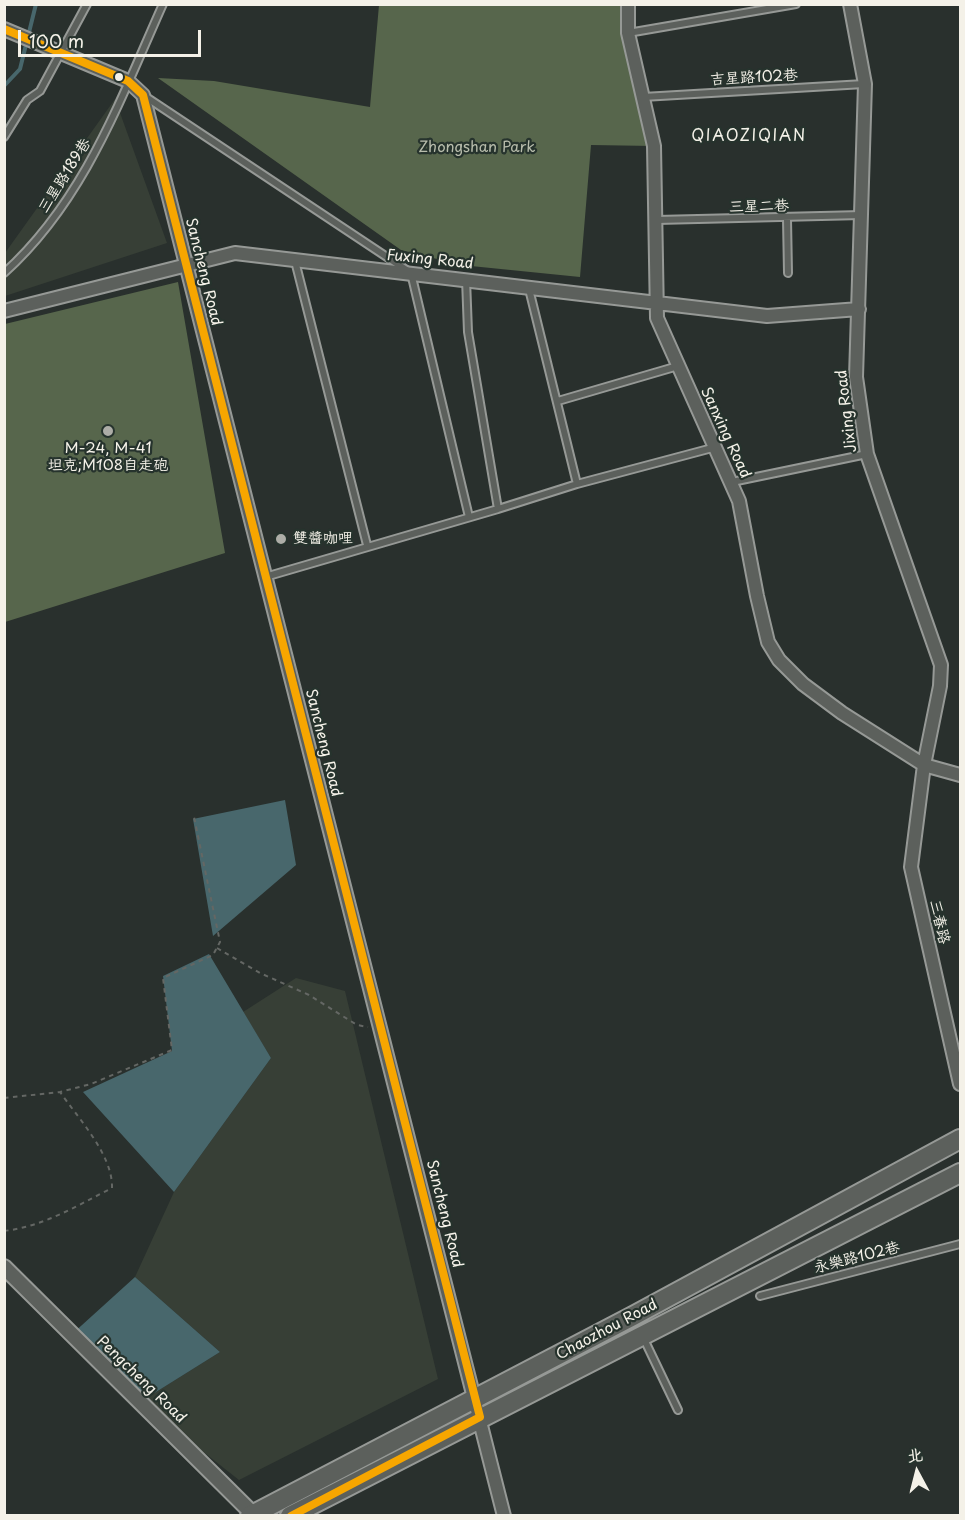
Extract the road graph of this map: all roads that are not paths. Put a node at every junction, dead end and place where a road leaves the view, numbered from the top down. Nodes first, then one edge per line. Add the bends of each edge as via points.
1 (87, 4) edge
2 (163, 4) edge
3 (628, 4) edge
4 (796, 4) edge
5 (850, 4) edge
6 (4, 29) edge
7 (628, 33) junction
8 (62, 52) junction
9 (128, 81) junction
10 (865, 84) junction
11 (143, 95) junction
12 (643, 97) junction
13 (4, 137) edge
14 (862, 215) junction
15 (787, 219) junction
16 (657, 220) junction
17 (295, 261) junction
18 (186, 266) junction
19 (4, 273) edge
20 (411, 273) junction
21 (788, 273) dead end
22 (466, 279) junction
23 (529, 290) junction
24 (656, 305) junction
25 (859, 309) junction
26 (4, 311) edge
27 (679, 366) junction
28 (558, 401) junction
29 (717, 447) junction
30 (867, 454) junction
31 (732, 482) junction
32 (577, 484) junction
33 (498, 509) junction
34 (469, 517) junction
35 (367, 545) junction
36 (265, 577) junction
37 (924, 765) junction
38 (960, 775) edge
39 (960, 1084) edge
40 (960, 1139) edge
41 (960, 1173) edge
42 (960, 1244) edge
43 (4, 1267) edge
44 (760, 1296) dead end
45 (642, 1334) junction
46 (475, 1398) junction
47 (678, 1410) dead end
48 (480, 1417) junction
49 (253, 1515) edge
50 (290, 1515) edge
51 (504, 1515) edge

1 - 8 lane
2 - 9 lane, 三星路189巷
3 - 7 street, Sanxing Road
4 - 7 lane
5 - 10 street, Jixing Road
6 - 8 street
7 - 12 street, Sanxing Road
8 - 9 street
8 - 13 lane via 40,91 27,100
9 - 11 street
9 - 19 lane, 三星路189巷 via 115,116 83,177 44,231
10 - 12 lane, 吉星路102巷
10 - 14 street, Jixing Road
11 - 18 street, Sancheng Road
11 - 20 lane
12 - 16 street, Sanxing Road via 654,146
14 - 15 lane, 三星二巷
14 - 25 street, Jixing Road
15 - 16 lane, 三星二巷
15 - 21 lane
16 - 24 street, Sanxing Road
17 - 18 street, Fuxing Road via 235,253
17 - 20 street, Fuxing Road
17 - 35 lane
18 - 26 street, Fuxing Road
18 - 36 street, Sancheng Road
20 - 22 street, Fuxing Road
20 - 34 lane
22 - 23 street, Fuxing Road
22 - 33 lane via 468,332
23 - 24 street, Fuxing Road
23 - 28 lane
24 - 25 street, Fuxing Road via 767,316
24 - 27 street, Sanxing Road via 657,318
25 - 30 street, Jixing Road via 856,377
27 - 28 lane
27 - 29 street, Sanxing Road
28 - 32 lane
29 - 31 street, Sanxing Road
29 - 32 lane
30 - 31 lane
30 - 37 street, Jixing Road via 941,665
31 - 37 street, Sanxing Road via 743,516 765,630 779,660 842,713
32 - 33 lane
33 - 34 lane
34 - 35 lane
35 - 36 lane
36 - 46 street, Sancheng Road
37 - 38 street, Sanxing Road
37 - 39 street, 三春路 via 911,867
40 - 46 main road, Chaozhou Road
41 - 45 main road, Chaozhou Road
42 - 44 lane, 永樂路102巷
43 - 49 street, Pengcheng Road
45 - 47 lane
45 - 48 main road, Chaozhou Road
46 - 48 street, Sancheng Road
46 - 49 main road, Chaozhou Road
48 - 50 main road, Chaozhou Road
48 - 51 street, Sancheng Road

